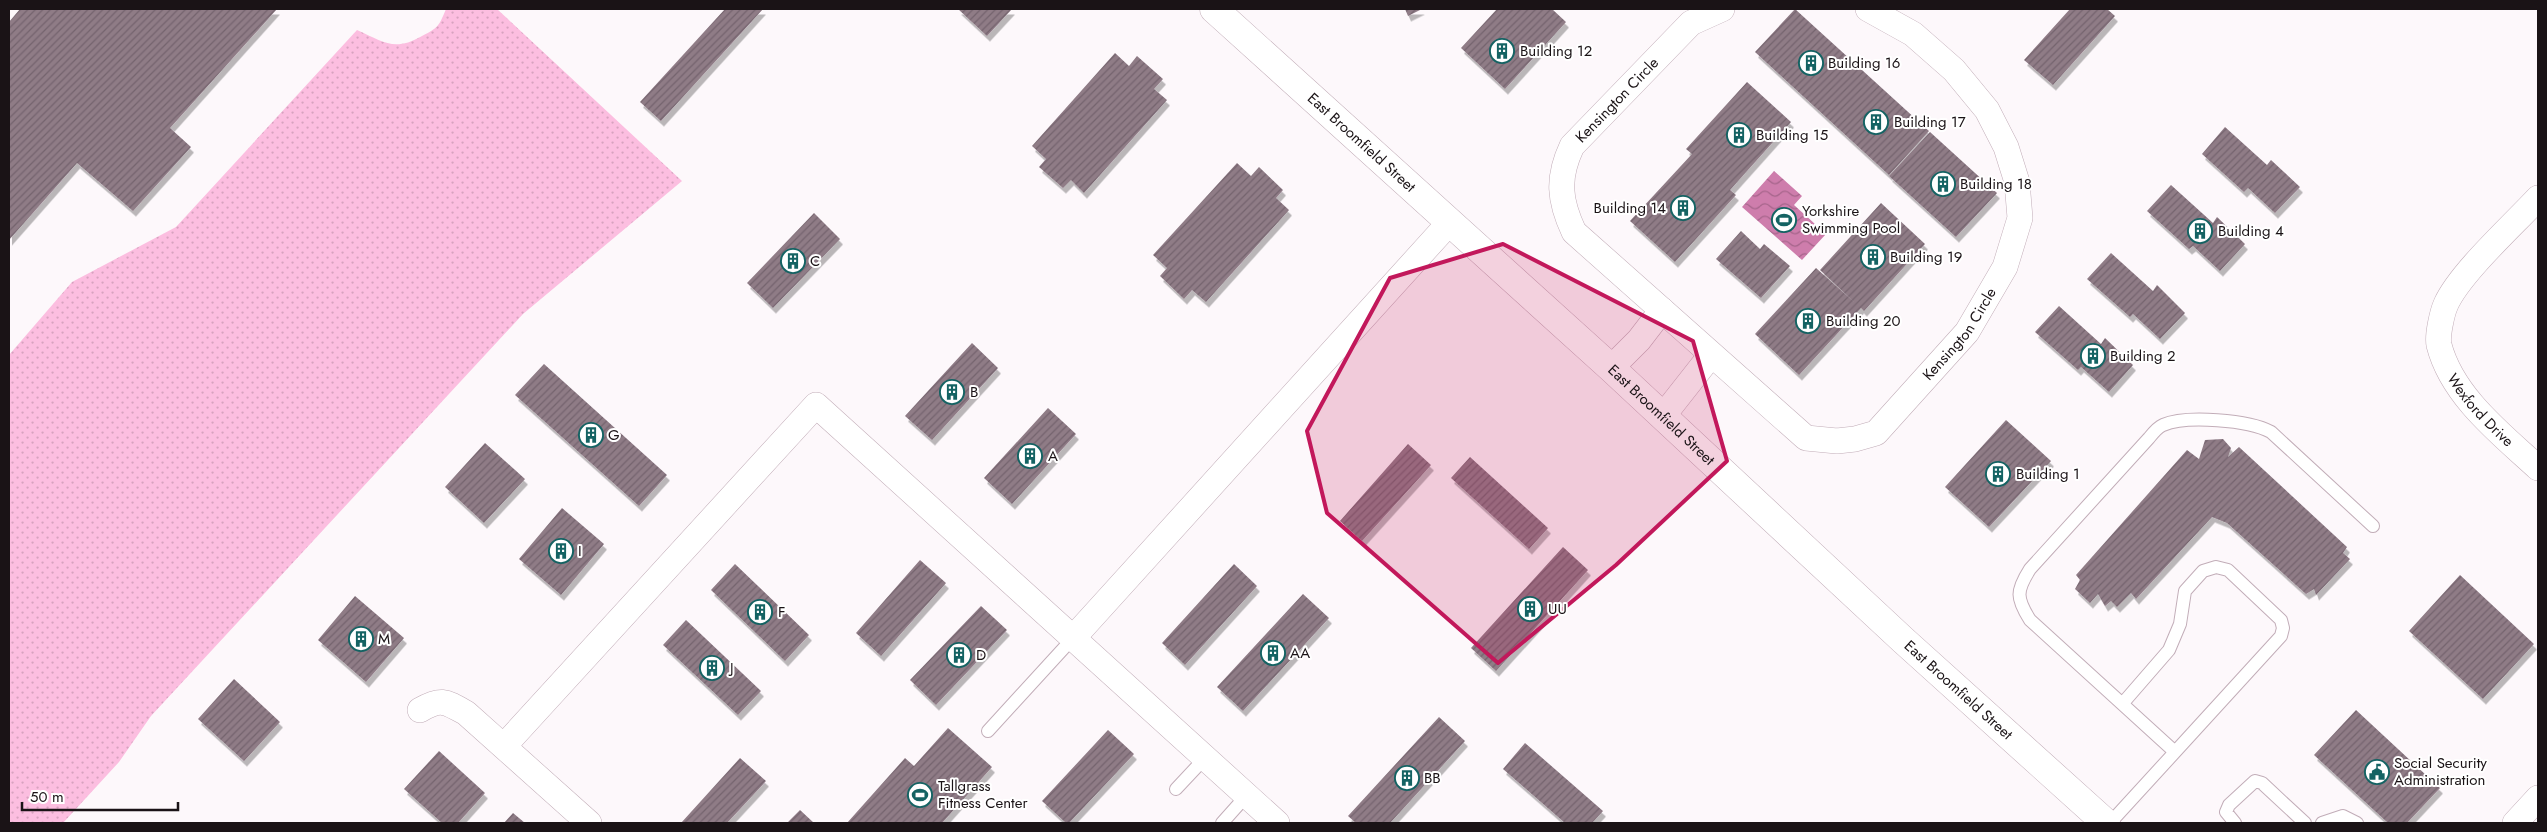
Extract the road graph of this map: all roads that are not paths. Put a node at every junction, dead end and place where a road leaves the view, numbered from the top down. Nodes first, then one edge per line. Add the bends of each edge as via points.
1 (1214, 9) edge
2 (1722, 9) edge
3 (1868, 9) edge
4 (2538, 198) edge
5 (1450, 222) junction
6 (1662, 310) junction
7 (1711, 354) junction
8 (1611, 368) junction
9 (1663, 416) junction
10 (2538, 468) edge
11 (2373, 526) dead end
12 (1074, 637) junction
13 (2123, 703) junction
14 (420, 710) dead end
15 (988, 731) dead end
16 (504, 746) junction
17 (2175, 752) junction
18 (1206, 757) junction
19 (1176, 789) dead end
20 (1247, 795) junction
21 (2538, 798) edge
22 (589, 823) edge
23 (1222, 823) edge
24 (1277, 823) edge
25 (2106, 823) edge
26 (2110, 823) edge
27 (2235, 823) edge
28 (2305, 823) edge
29 (2322, 823) edge
30 (2357, 823) edge
31 (2515, 823) edge

1 - 5 main road, East Broomfield Street
2 - 6 street, Kensington Circle via 1691,23 1572,146 1563,165 1561,187 1565,212 1574,232
3 - 7 street, Kensington Circle via 1913,34 1954,70 1987,110 2006,147 2017,182 2020,218 2005,267 1967,332 1876,433 1832,441 1806,438
4 - 10 street, Wexford Drive via 2466,275 2446,305 2438,343 2449,374 2500,433
5 - 8 main road, East Broomfield Street
5 - 12 street
6 - 7 street, Kensington Circle
6 - 8 street via 1639,340
7 - 9 street
8 - 9 main road, East Broomfield Street
9 - 25 main road, East Broomfield Street via 1903,640
11 - 13 lane via 2261,427 2218,421 2161,425 2030,569 2019,594 2020,605 2030,620
12 - 15 lane
12 - 16 street via 816,405
12 - 18 street
13 - 17 lane
13 - 17 lane via 2169,650 2180,624 2185,590 2203,571 2216,567 2228,570 2281,620 2281,636
14 - 16 street via 434,702 448,702
16 - 22 street
17 - 26 lane
18 - 19 lane
18 - 20 street
20 - 23 lane
20 - 24 street
21 - 31 street
27 - 28 lane via 2226,812 2228,806 2255,781 2262,783
29 - 30 lane via 2343,816

